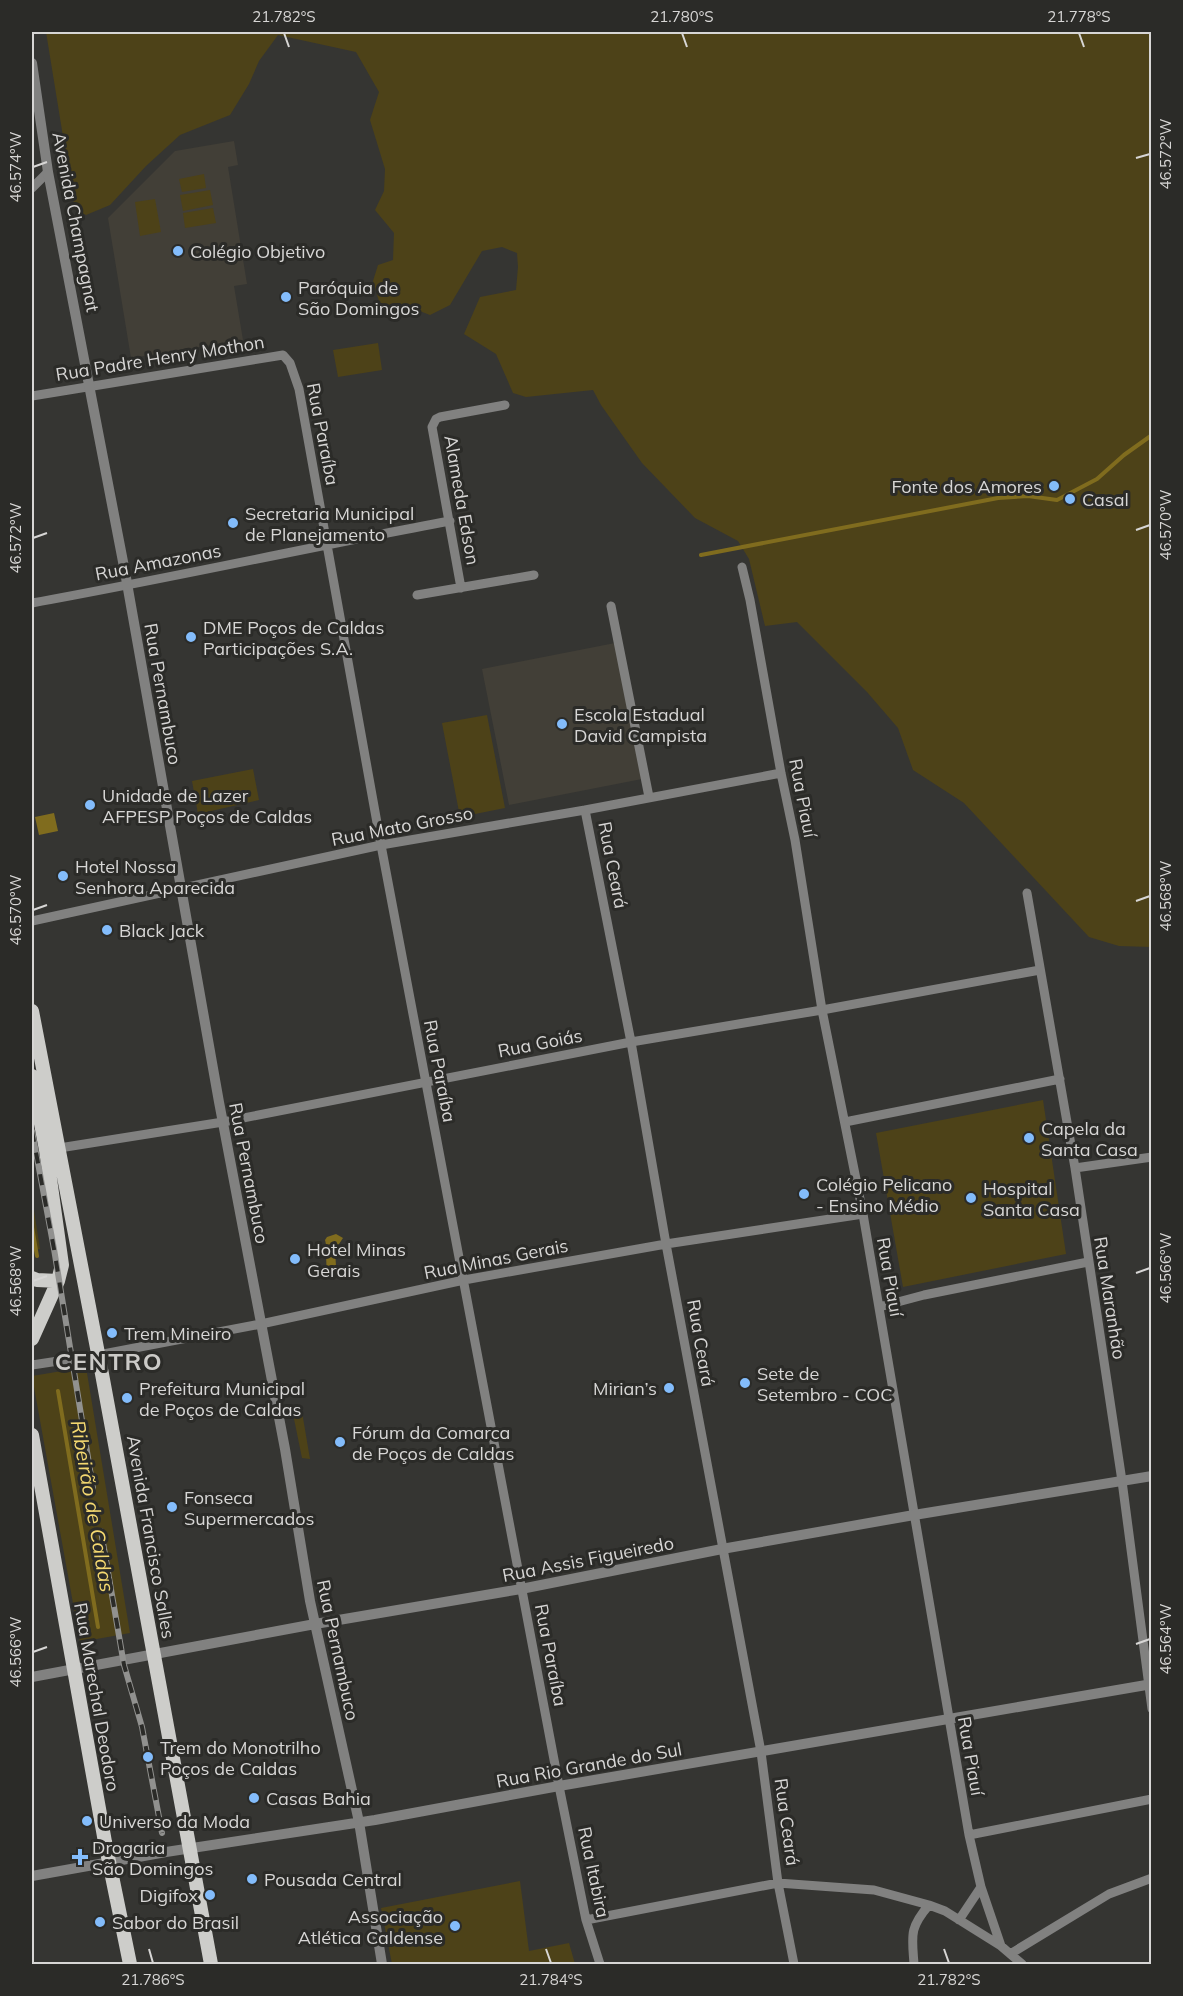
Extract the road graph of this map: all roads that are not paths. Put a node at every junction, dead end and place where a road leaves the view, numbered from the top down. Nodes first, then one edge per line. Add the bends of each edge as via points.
1 (32, 63) edge
2 (48, 172) junction
3 (32, 188) edge
4 (290, 363) joint
5 (90, 386) junction
6 (32, 396) edge
7 (505, 405) dead end
8 (450, 521) junction
9 (326, 544) junction
10 (742, 567) dead end
11 (534, 575) dead end
12 (127, 586) junction
13 (461, 588) junction
14 (417, 595) dead end
15 (32, 603) edge
16 (611, 606) dead end
17 (781, 772) junction
18 (649, 797) junction
19 (585, 810) junction
20 (381, 845) junction
21 (182, 890) junction
22 (1027, 892) dead end
23 (32, 921) edge
24 (1040, 970) junction
25 (822, 1010) junction
26 (32, 1011) edge
27 (631, 1042) junction
28 (32, 1076) edge
29 (1060, 1079) junction
30 (426, 1083) junction
31 (223, 1122) junction
32 (845, 1122) junction
33 (52, 1149) junction
34 (1152, 1157) edge
35 (1075, 1168) junction
36 (863, 1214) junction
37 (666, 1245) junction
38 (1088, 1262) junction
39 (32, 1278) edge
40 (464, 1280) junction
41 (58, 1281) junction
42 (879, 1307) junction
43 (261, 1324) junction
44 (32, 1339) edge
45 (98, 1355) junction
46 (32, 1365) edge
47 (32, 1435) edge
48 (1152, 1476) edge
49 (1122, 1481) junction
50 (914, 1515) junction
51 (722, 1549) junction
52 (522, 1589) junction
53 (315, 1624) junction
54 (154, 1654) junction
55 (73, 1668) junction
56 (32, 1677) edge
57 (1150, 1684) edge
58 (1152, 1709) edge
59 (947, 1718) junction
60 (761, 1752) junction
61 (559, 1786) junction
62 (1152, 1799) edge
63 (359, 1822) junction
64 (969, 1835) junction
65 (189, 1848) junction
66 (109, 1862) junction
67 (32, 1876) edge
68 (1152, 1878) edge
69 (778, 1883) junction
70 (981, 1887) junction
71 (929, 1905) junction
72 (586, 1920) junction
73 (959, 1920) junction
74 (1001, 1946) junction
75 (1010, 1954) junction
76 (130, 1965) edge
77 (211, 1965) edge
78 (382, 1965) edge
79 (600, 1965) edge
80 (794, 1965) edge
81 (914, 1965) edge
82 (1022, 1965) edge

1 - 2 street, Avenida Champagnat
2 - 3 street
2 - 5 street, Avenida Champagnat
4 - 5 street, Rua Padre Henry Mothon via 283,356
4 - 9 street, Rua Paraíba via 299,389
5 - 6 street, Rua Padre Henry Mothon
5 - 12 street, Rua Pernambuco
7 - 8 street, Alameda Edson via 436,419 432,427
8 - 9 street, Rua Amazonas
8 - 13 street, Alameda Edson
9 - 12 street, Rua Amazonas
9 - 20 street, Rua Paraíba
10 - 17 street, Rua Piauí
11 - 13 street
12 - 15 street, Rua Amazonas
12 - 21 street, Rua Pernambuco
13 - 14 street
16 - 18 street
17 - 18 street, Rua Mato Grosso
17 - 25 street, Rua Piauí
18 - 19 street, Rua Mato Grosso
19 - 20 street, Rua Mato Grosso
19 - 27 street, Rua Ceará
20 - 21 street, Rua Mato Grosso
20 - 30 street, Rua Paraíba
21 - 23 street, Rua Mato Grosso
21 - 31 street, Rua Pernambuco
22 - 24 street, Rua Maranhão
24 - 25 street, Rua Goiás
24 - 29 street, Rua Maranhão
25 - 27 street, Rua Goiás
25 - 32 street, Rua Piauí
26 - 33 main road, Avenida Francisco Salles
27 - 30 street, Rua Goiás
27 - 37 street, Rua Ceará
28 - 33 main road, Avenida Francisco Salles
29 - 32 street
29 - 35 street, Rua Maranhão
30 - 31 street, Rua Goiás
30 - 40 street, Rua Paraíba
31 - 33 street, Rua Goiás
31 - 43 street, Rua Pernambuco
32 - 36 street, Rua Piauí
33 - 41 main road, Avenida Francisco Salles via 62,1265
33 - 45 main road, Avenida Francisco Salles
34 - 35 street
35 - 38 street, Rua Maranhão
36 - 37 street, Rua Minas Gerais
36 - 42 street, Rua Piauí
37 - 40 street, Rua Minas Gerais
37 - 51 street, Rua Ceará
38 - 42 street
38 - 49 street, Rua Maranhão
39 - 41 main road
40 - 43 street, Rua Minas Gerais
40 - 52 street, Rua Paraíba
41 - 44 main road, Avenida Francisco Salles
42 - 50 street, Rua Piauí
43 - 45 street, Rua Minas Gerais
43 - 53 street, Rua Pernambuco
45 - 46 street, Rua Minas Gerais
45 - 54 main road, Avenida Francisco Salles
47 - 55 main road, Rua Marechal Deodoro
48 - 49 street, Rua Assis Figueiredo
49 - 50 street, Rua Assis Figueiredo
49 - 57 street, Rua Maranhão
50 - 51 street, Rua Assis Figueiredo
50 - 59 street, Rua Piauí
51 - 52 street, Rua Assis Figueiredo
51 - 60 street, Rua Ceará
52 - 53 street, Rua Assis Figueiredo
52 - 61 street, Rua Paraíba
53 - 54 street, Rua Assis Figueiredo
53 - 63 street, Rua Pernambuco
54 - 55 street, Rua Assis Figueiredo
54 - 65 main road, Avenida Francisco Salles
55 - 56 street, Rua Assis Figueiredo
55 - 66 main road, Rua Marechal Deodoro
57 - 58 street, Rua Maranhão
57 - 59 street, Rua Rio Grande do Sul
59 - 60 street, Rua Rio Grande do Sul
59 - 64 street, Rua Piauí
60 - 61 street, Rua Rio Grande do Sul
60 - 69 street, Rua Ceará
61 - 63 street, Rua Rio Grande do Sul
61 - 72 street, Rua Itabira
62 - 64 street
63 - 65 street, Rua Rio Grande do Sul
63 - 78 street, Rua Pernambuco
64 - 70 street, Rua Piauí
65 - 66 street, Rua Rio Grande do Sul
65 - 77 main road, Avenida Francisco Salles
66 - 67 street, Rua Rio Grande do Sul
66 - 76 main road, Rua Marechal Deodoro
68 - 75 street via 1109,1894
69 - 71 street via 874,1890
69 - 72 street
69 - 80 street, Rua Ceará
70 - 73 street
70 - 74 street, Rua Piauí
71 - 73 street
71 - 81 street via 917,1919 913,1932
72 - 79 street, Rua Itabira
73 - 74 street
74 - 75 street
75 - 82 street

